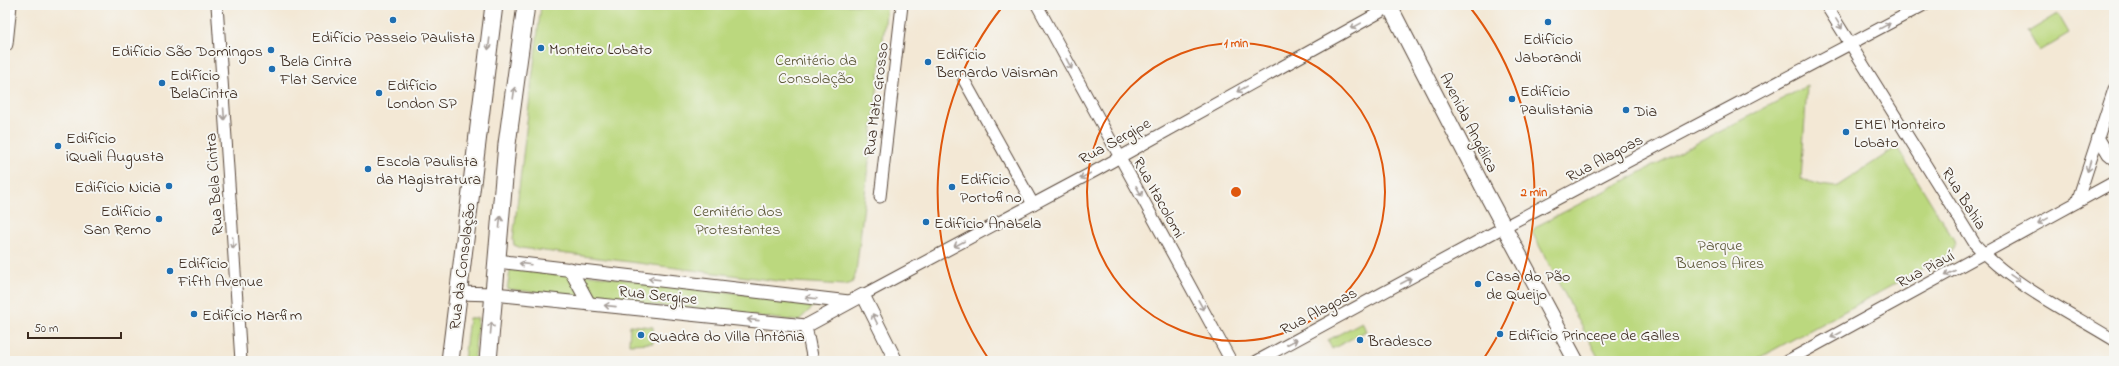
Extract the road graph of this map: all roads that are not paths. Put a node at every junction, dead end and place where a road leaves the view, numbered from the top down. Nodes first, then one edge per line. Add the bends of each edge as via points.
1 (9, 5) edge
2 (217, 5) edge
3 (494, 5) edge
4 (526, 5) edge
5 (902, 5) edge
6 (1037, 5) edge
7 (1826, 5) edge
8 (1924, 5) edge
9 (1391, 6) edge
10 (5, 44) edge
11 (1851, 44) junction
12 (964, 80) dead end
13 (2114, 89) edge
14 (2098, 137) junction
15 (1120, 157) junction
16 (2114, 159) edge
17 (2114, 182) edge
18 (880, 197) dead end
19 (2078, 202) junction
20 (1033, 204) junction
21 (1504, 227) junction
22 (1984, 254) junction
23 (497, 261) junction
24 (570, 269) junction
25 (457, 293) junction
26 (494, 294) junction
27 (863, 295) junction
28 (849, 302) junction
29 (589, 304) junction
30 (806, 326) junction
31 (2114, 340) edge
32 (241, 361) edge
33 (450, 361) edge
34 (488, 361) edge
35 (813, 361) edge
36 (896, 361) edge
37 (1232, 361) edge
38 (1257, 361) edge
39 (1576, 361) edge
40 (1787, 361) edge

1 - 10 main road
2 -> 32 street, Rua Bela Cintra
3 -> 25 main road, Rua da Consolação
23 -> 4 main road, Rua da Consolação via 507,144
5 - 18 street, Rua Mato Grosso
6 -> 15 street, Rua Itacolomi
7 -> 11 street, Rua Bahia
11 -> 8 street, Rua Alagoas
9 -> 15 street, Rua Sergipe
9 - 21 main road, Avenida Angélica
11 - 21 street, Rua Alagoas
11 - 22 street, Rua Bahia via 1971,238
12 - 20 street
13 - 14 street
14 - 16 street
14 -> 19 street
15 -> 20 street, Rua Sergipe
15 -> 37 street, Rua Itacolomi
17 - 19 street, Rua Piauí
19 -> 22 street, Rua Piauí
20 -> 27 street, Rua Sergipe
38 -> 21 street, Rua Alagoas
21 - 39 main road, Avenida Angélica
22 -> 31 street, Rua Bahia via 2013,277
22 -> 40 street, Rua Piauí
24 -> 23 street, Rua Sergipe
23 - 26 main road, Rua da Consolação
28 -> 24 street, Rua Sergipe
24 - 29 street
25 - 26 street, Rua Sergipe
25 - 33 main road, Rua da Consolação
26 - 29 street, Rua Sergipe
34 -> 26 main road, Rua da Consolação
27 - 28 street, Rua Sergipe
36 -> 27 street
28 - 30 street, Rua Sergipe
30 -> 29 street, Rua Sergipe
30 - 35 street

